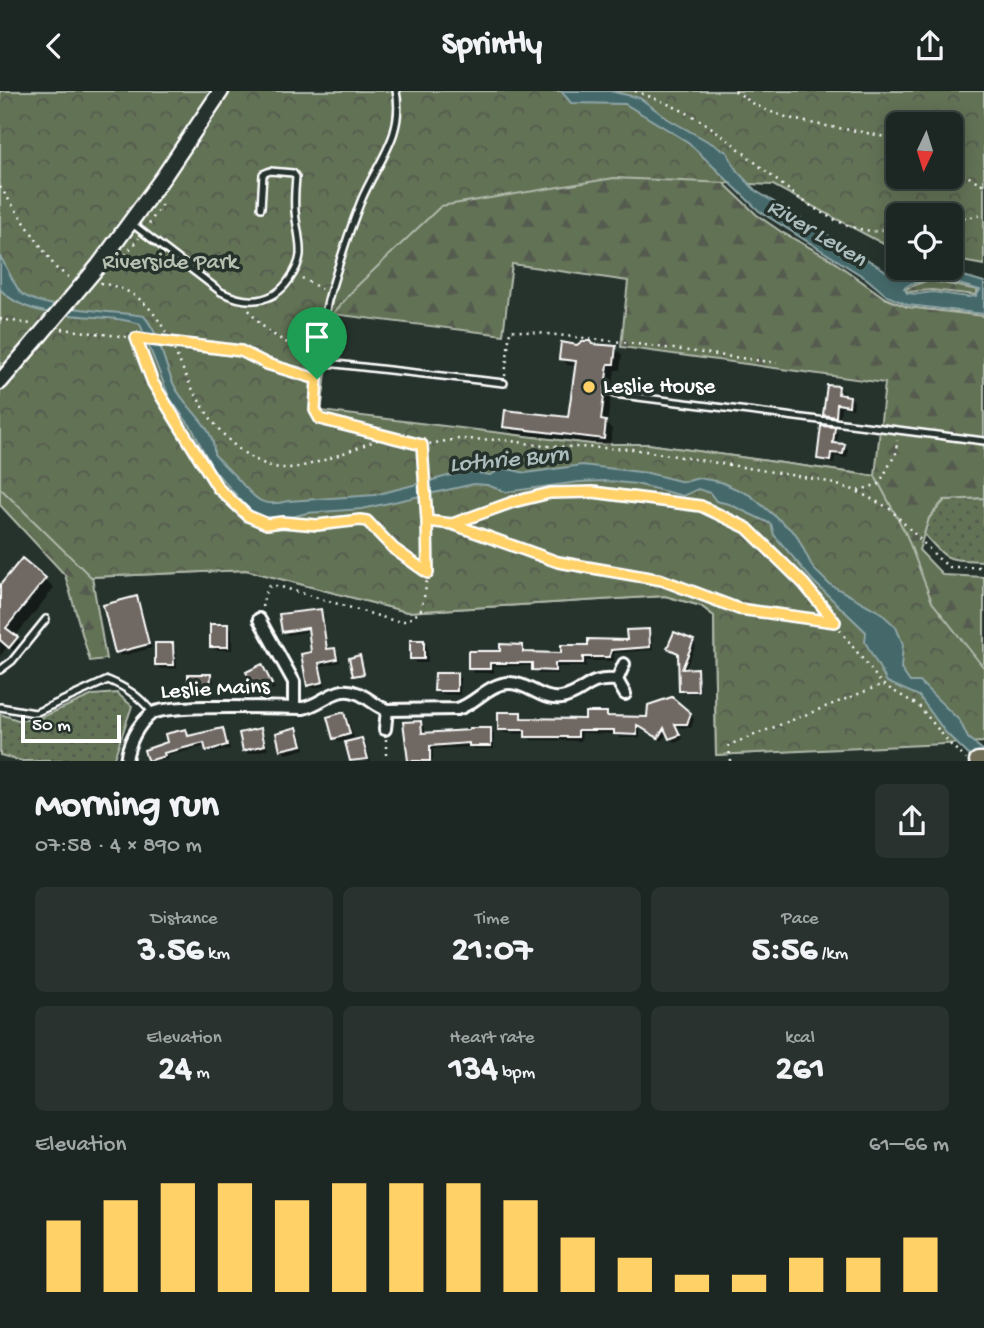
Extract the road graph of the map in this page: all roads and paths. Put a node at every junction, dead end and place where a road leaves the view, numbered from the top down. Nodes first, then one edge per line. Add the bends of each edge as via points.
1 (221, 91) edge
2 (396, 91) edge
3 (635, 91) edge
4 (736, 91) edge
5 (886, 137) edge
6 (963, 174) edge
7 (984, 185) edge
8 (261, 208) dead end
9 (984, 215) edge
10 (963, 218) edge
11 (131, 223) junction
12 (886, 229) edge
13 (301, 278) dead end
14 (330, 294) junction
15 (244, 300) junction
16 (0, 319) edge
17 (34, 324) dead end
18 (57, 328) dead end
19 (136, 338) junction
20 (172, 342) junction
21 (320, 359) junction
22 (777, 363) dead end
23 (317, 379) junction
24 (0, 381) edge
25 (504, 383) joint
26 (614, 394) dead end
27 (899, 430) junction
28 (387, 437) junction
29 (984, 441) edge
30 (422, 445) junction
31 (857, 491) junction
32 (427, 521) junction
33 (452, 524) junction
34 (984, 567) edge
35 (428, 573) junction
36 (265, 594) dead end
37 (47, 619) dead end
38 (259, 619) dead end
39 (835, 622) junction
40 (624, 664) dead end
41 (0, 670) edge
42 (617, 680) junction
43 (882, 684) junction
44 (625, 694) dead end
45 (0, 707) edge
46 (294, 708) junction
47 (387, 710) junction
48 (153, 713) junction
49 (386, 729) joint
50 (126, 761) edge
51 (386, 761) edge
52 (730, 761) edge
53 (968, 761) edge
54 (978, 761) edge
55 (984, 761) edge

1 - 11 main road
2 - 14 lane via 399,106 394,137 361,201
3 - 12 path via 705,123 840,224 875,232
4 - 5 path via 759,107 790,118
6 - 7 path
8 - 15 lane via 263,174 293,173 298,263 275,295
9 - 10 path
11 - 15 lane via 221,292
11 - 24 main road, bridge
13 - 14 path
14 - 21 lane
15 - 21 path via 254,318 274,336
16 - 17 path
18 - 19 path
19 - 20 path
19 - 35 path via 153,383 218,488 248,516 267,524 367,521 394,549
20 - 23 path via 241,351
20 - 28 path via 193,390 214,422 235,449 264,464 284,469 301,466
21 - 23 lane
21 - 25 lane
22 - 25 path via 510,330
23 - 28 path via 315,410 320,419
26 - 27 lane
27 - 29 lane
27 - 31 path via 896,453 878,484
28 - 30 path
30 - 31 path via 459,439 632,449 821,479
30 - 32 path
31 - 34 path via 889,508 941,561 950,566
32 - 33 path
32 - 35 path
33 - 39 path via 558,562 662,580 739,609
33 - 39 path via 550,493 593,492 701,506 747,528
35 - 36 path via 420,612 406,621 373,616 290,588 270,586
37 - 41 lane
38 - 46 street, Leslie Mains via 294,682
39 - 43 path
40 - 42 street
42 - 44 street
42 - 47 street via 596,680 561,698 517,684 500,684 457,709
43 - 52 path via 729,745
43 - 53 path via 919,706
45 - 48 lane via 34,713 108,680 141,698
46 - 47 street, Leslie Mains via 311,707 348,690
46 - 48 street, Leslie Mains
47 - 49 street
48 - 50 street, Leslie Mains via 137,731
49 - 51 path
54 - 55 main road

